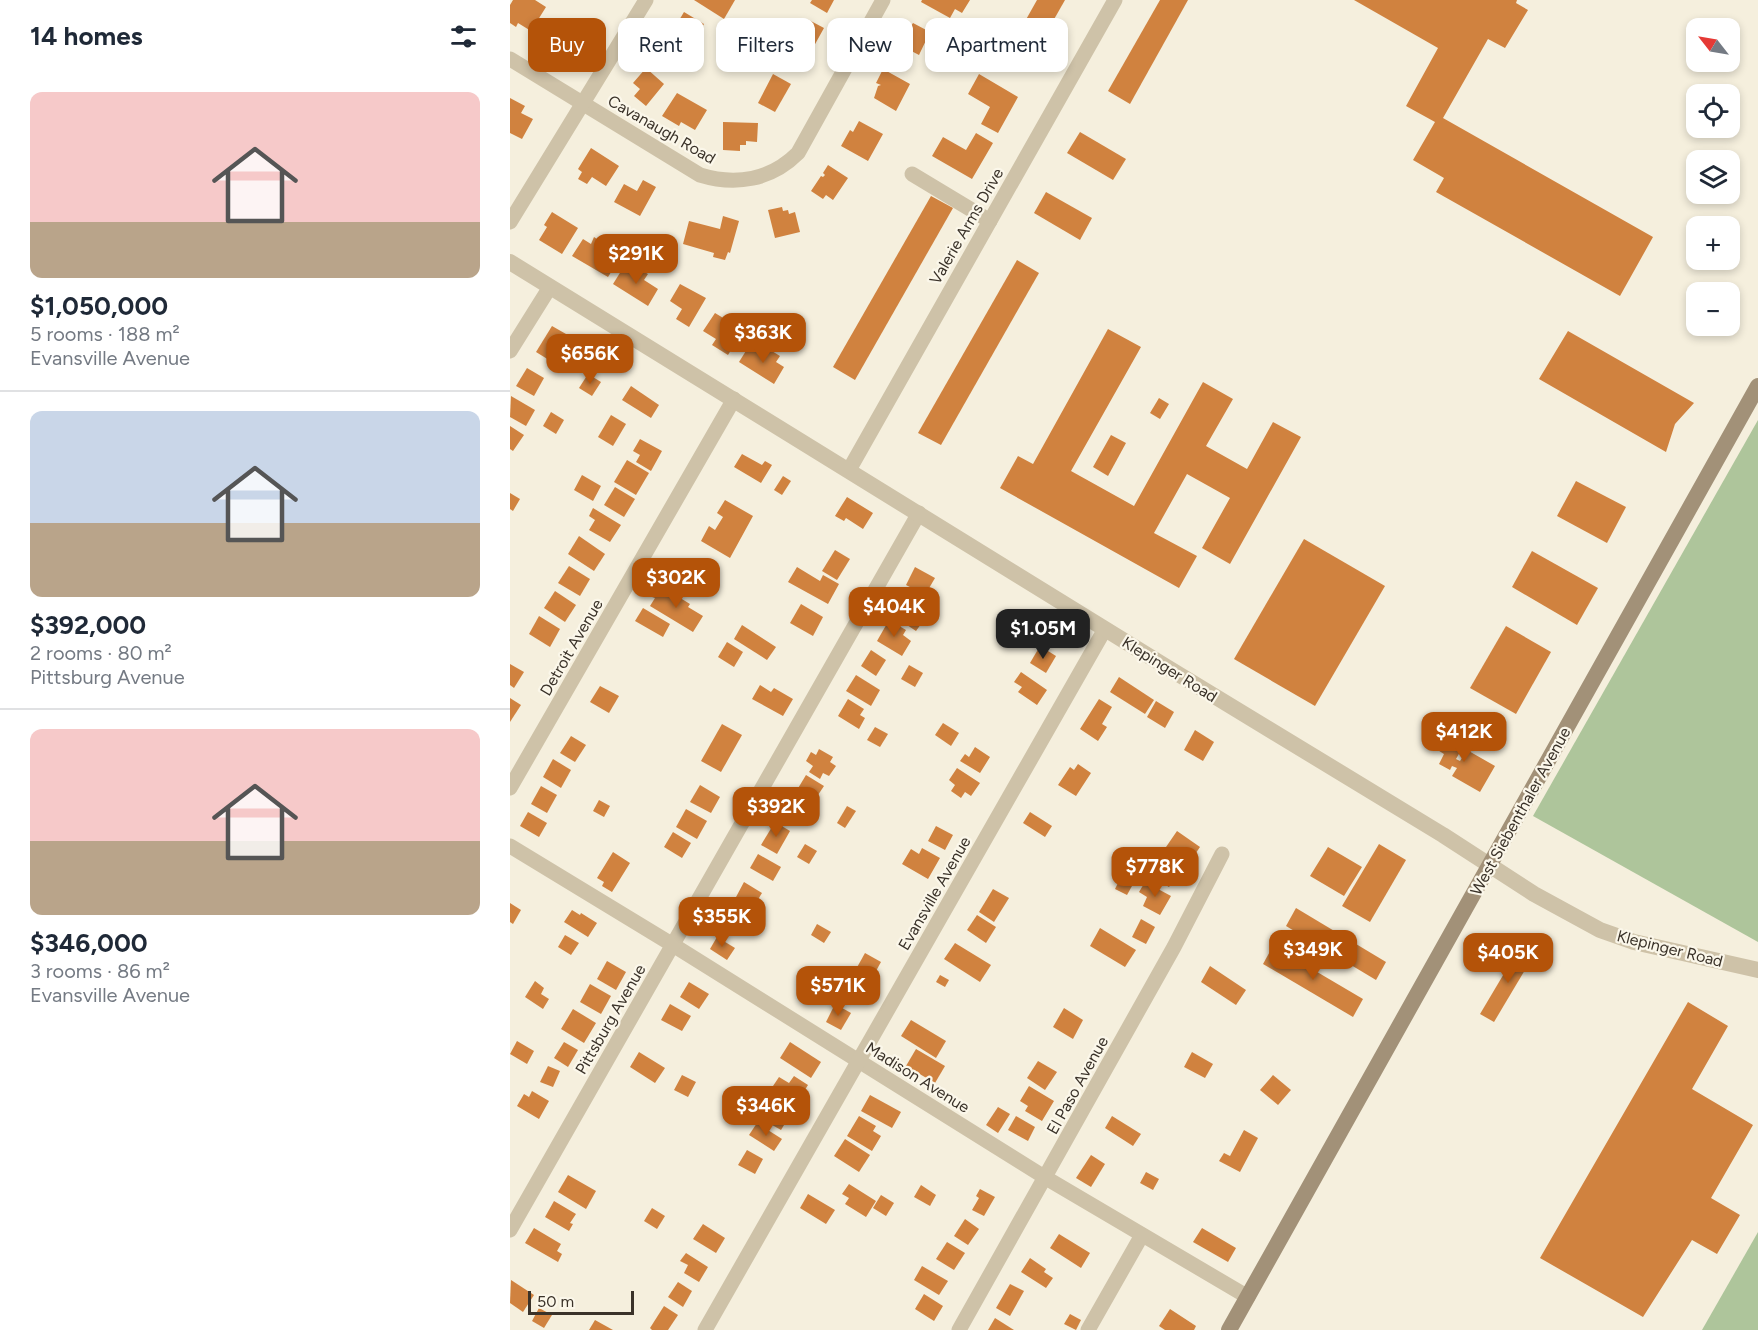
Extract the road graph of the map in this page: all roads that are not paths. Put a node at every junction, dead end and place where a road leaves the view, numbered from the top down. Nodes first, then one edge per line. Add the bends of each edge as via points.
1 (646, 0) edge
2 (883, 0) edge
3 (1115, 0) edge
4 (510, 59) edge
5 (582, 103) junction
6 (912, 174) dead end
7 (990, 221) junction
8 (510, 222) edge
9 (510, 262) edge
10 (550, 287) junction
11 (510, 351) edge
12 (1758, 386) edge
13 (734, 399) junction
14 (849, 470) junction
15 (919, 513) junction
16 (1105, 629) junction
17 (510, 788) edge
18 (510, 846) edge
19 (1222, 854) dead end
20 (1491, 865) junction
21 (673, 945) junction
22 (1758, 970) edge
23 (859, 1062) junction
24 (1046, 1178) junction
25 (510, 1230) edge
26 (1142, 1235) junction
27 (1248, 1297) junction
28 (705, 1330) edge
29 (959, 1330) edge
30 (1088, 1330) edge
31 (1229, 1330) edge

1 - 5 street
2 - 5 street, Cavanaugh Road via 798,153 781,168 754,179 725,181 700,175
3 - 7 street, Valerie Arms Drive
4 - 5 street, Cavanaugh Road
5 - 8 street
6 - 7 street
7 - 14 street, Valerie Arms Drive
9 - 10 street, Klepinger Road
10 - 11 street
10 - 13 street, Klepinger Road
12 - 20 main road, West Siebenthaler Avenue
13 - 14 street, Klepinger Road
13 - 17 street, Detroit Avenue
14 - 15 street, Klepinger Road
15 - 16 street, Klepinger Road
15 - 21 street, Pittsburg Avenue
16 - 20 street, Klepinger Road
16 - 23 street, Evansville Avenue
18 - 21 street, Madison Avenue
19 - 24 street, El Paso Avenue
20 - 22 street, Klepinger Road via 1600,930 1642,944
20 - 27 main road, West Siebenthaler Avenue
21 - 23 street, Madison Avenue
21 - 25 street, Pittsburg Avenue
23 - 24 street, Madison Avenue
23 - 28 street, Evansville Avenue
24 - 26 street, Madison Avenue
24 - 29 street, El Paso Avenue
26 - 27 street, Madison Avenue
26 - 30 street
27 - 31 main road, West Siebenthaler Avenue

